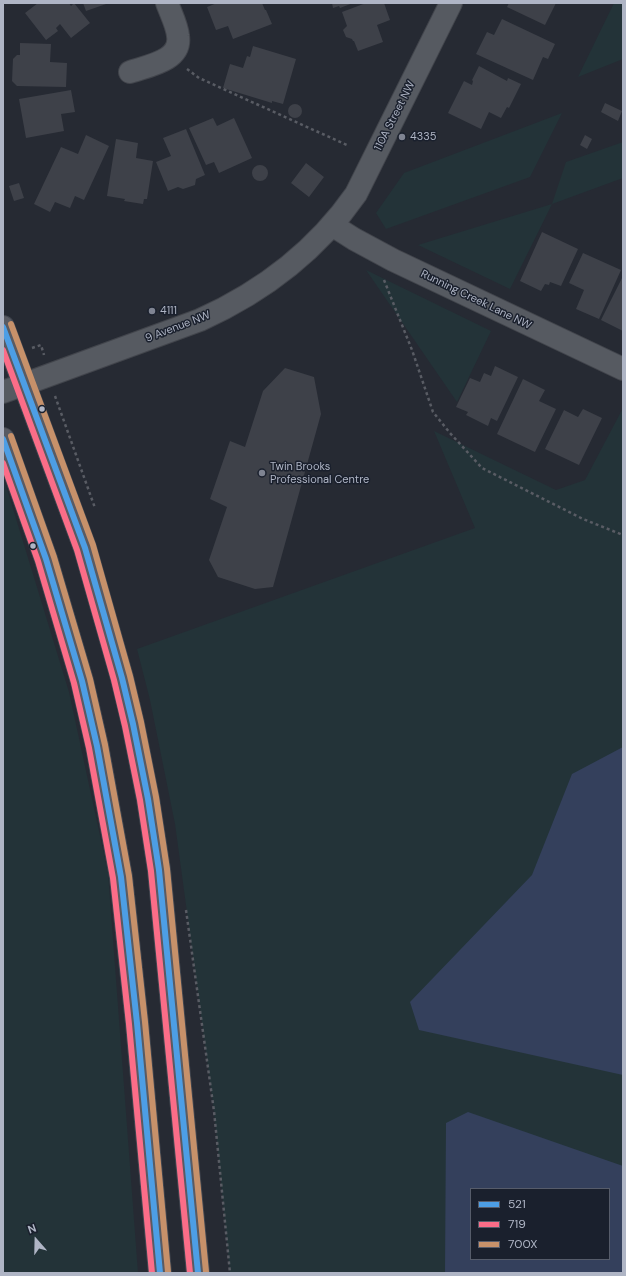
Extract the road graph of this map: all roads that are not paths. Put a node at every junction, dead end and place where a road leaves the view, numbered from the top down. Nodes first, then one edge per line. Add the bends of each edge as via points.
1 (167, 3) edge
2 (451, 3) edge
3 (130, 72) dead end
4 (332, 225) junction
5 (3, 327) edge
6 (623, 369) edge
7 (24, 384) junction
8 (3, 392) edge
9 (3, 439) edge
10 (160, 1273) edge
11 (198, 1273) edge

1 - 3 street via 178,34 177,48 171,56
2 - 4 street, 110A Street NW via 356,194
4 - 6 street, Running Creek Lane NW via 393,260
4 - 7 street, 9 Avenue NW via 315,244 280,272 218,312
5 - 7 main road
7 - 8 street, 9 Avenue NW
7 - 11 main road via 85,548 122,678 148,799 159,870
9 - 10 main road via 46,559 82,681 97,746 121,876

